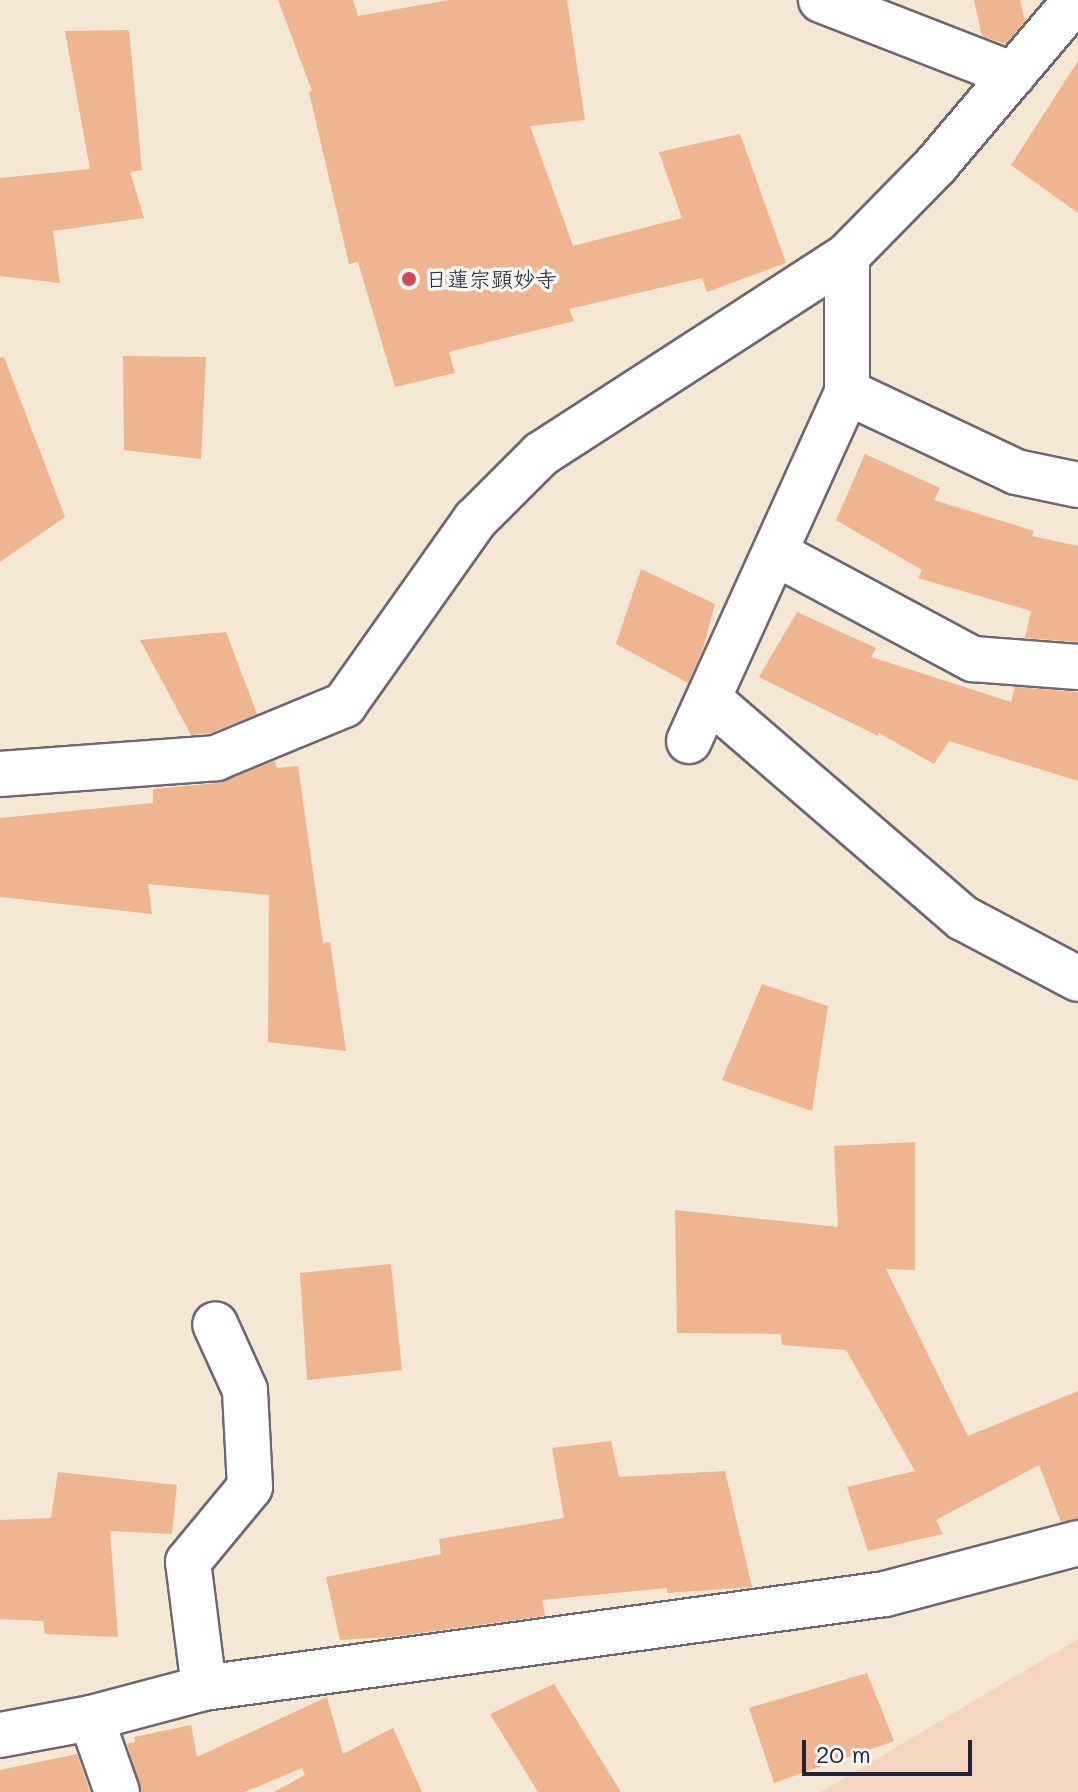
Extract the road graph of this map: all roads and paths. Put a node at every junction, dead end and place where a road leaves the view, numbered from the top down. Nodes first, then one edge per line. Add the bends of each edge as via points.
1 (821, 0) edge
2 (1076, 0) edge
3 (1013, 75) junction
4 (847, 256) junction
5 (847, 392) junction
6 (1078, 485) edge
7 (775, 553) junction
8 (1078, 667) edge
9 (709, 699) junction
10 (689, 741) dead end
11 (0, 774) edge
12 (1078, 979) edge
13 (215, 1324) dead end
14 (1078, 1543) edge
15 (204, 1688) junction
16 (91, 1718) junction
17 (0, 1735) edge
18 (117, 1792) edge

1 - 3 street
2 - 3 street
3 - 4 street via 936,165
4 - 5 street
4 - 11 street via 541,454 475,520 344,705 216,758
5 - 6 street via 1016,472
5 - 7 street
7 - 8 street via 973,659
7 - 9 street
9 - 10 street
9 - 12 street via 963,918
13 - 15 street via 245,1390 250,1487 188,1562
14 - 15 street via 885,1594
15 - 16 street
16 - 17 street
16 - 18 street

